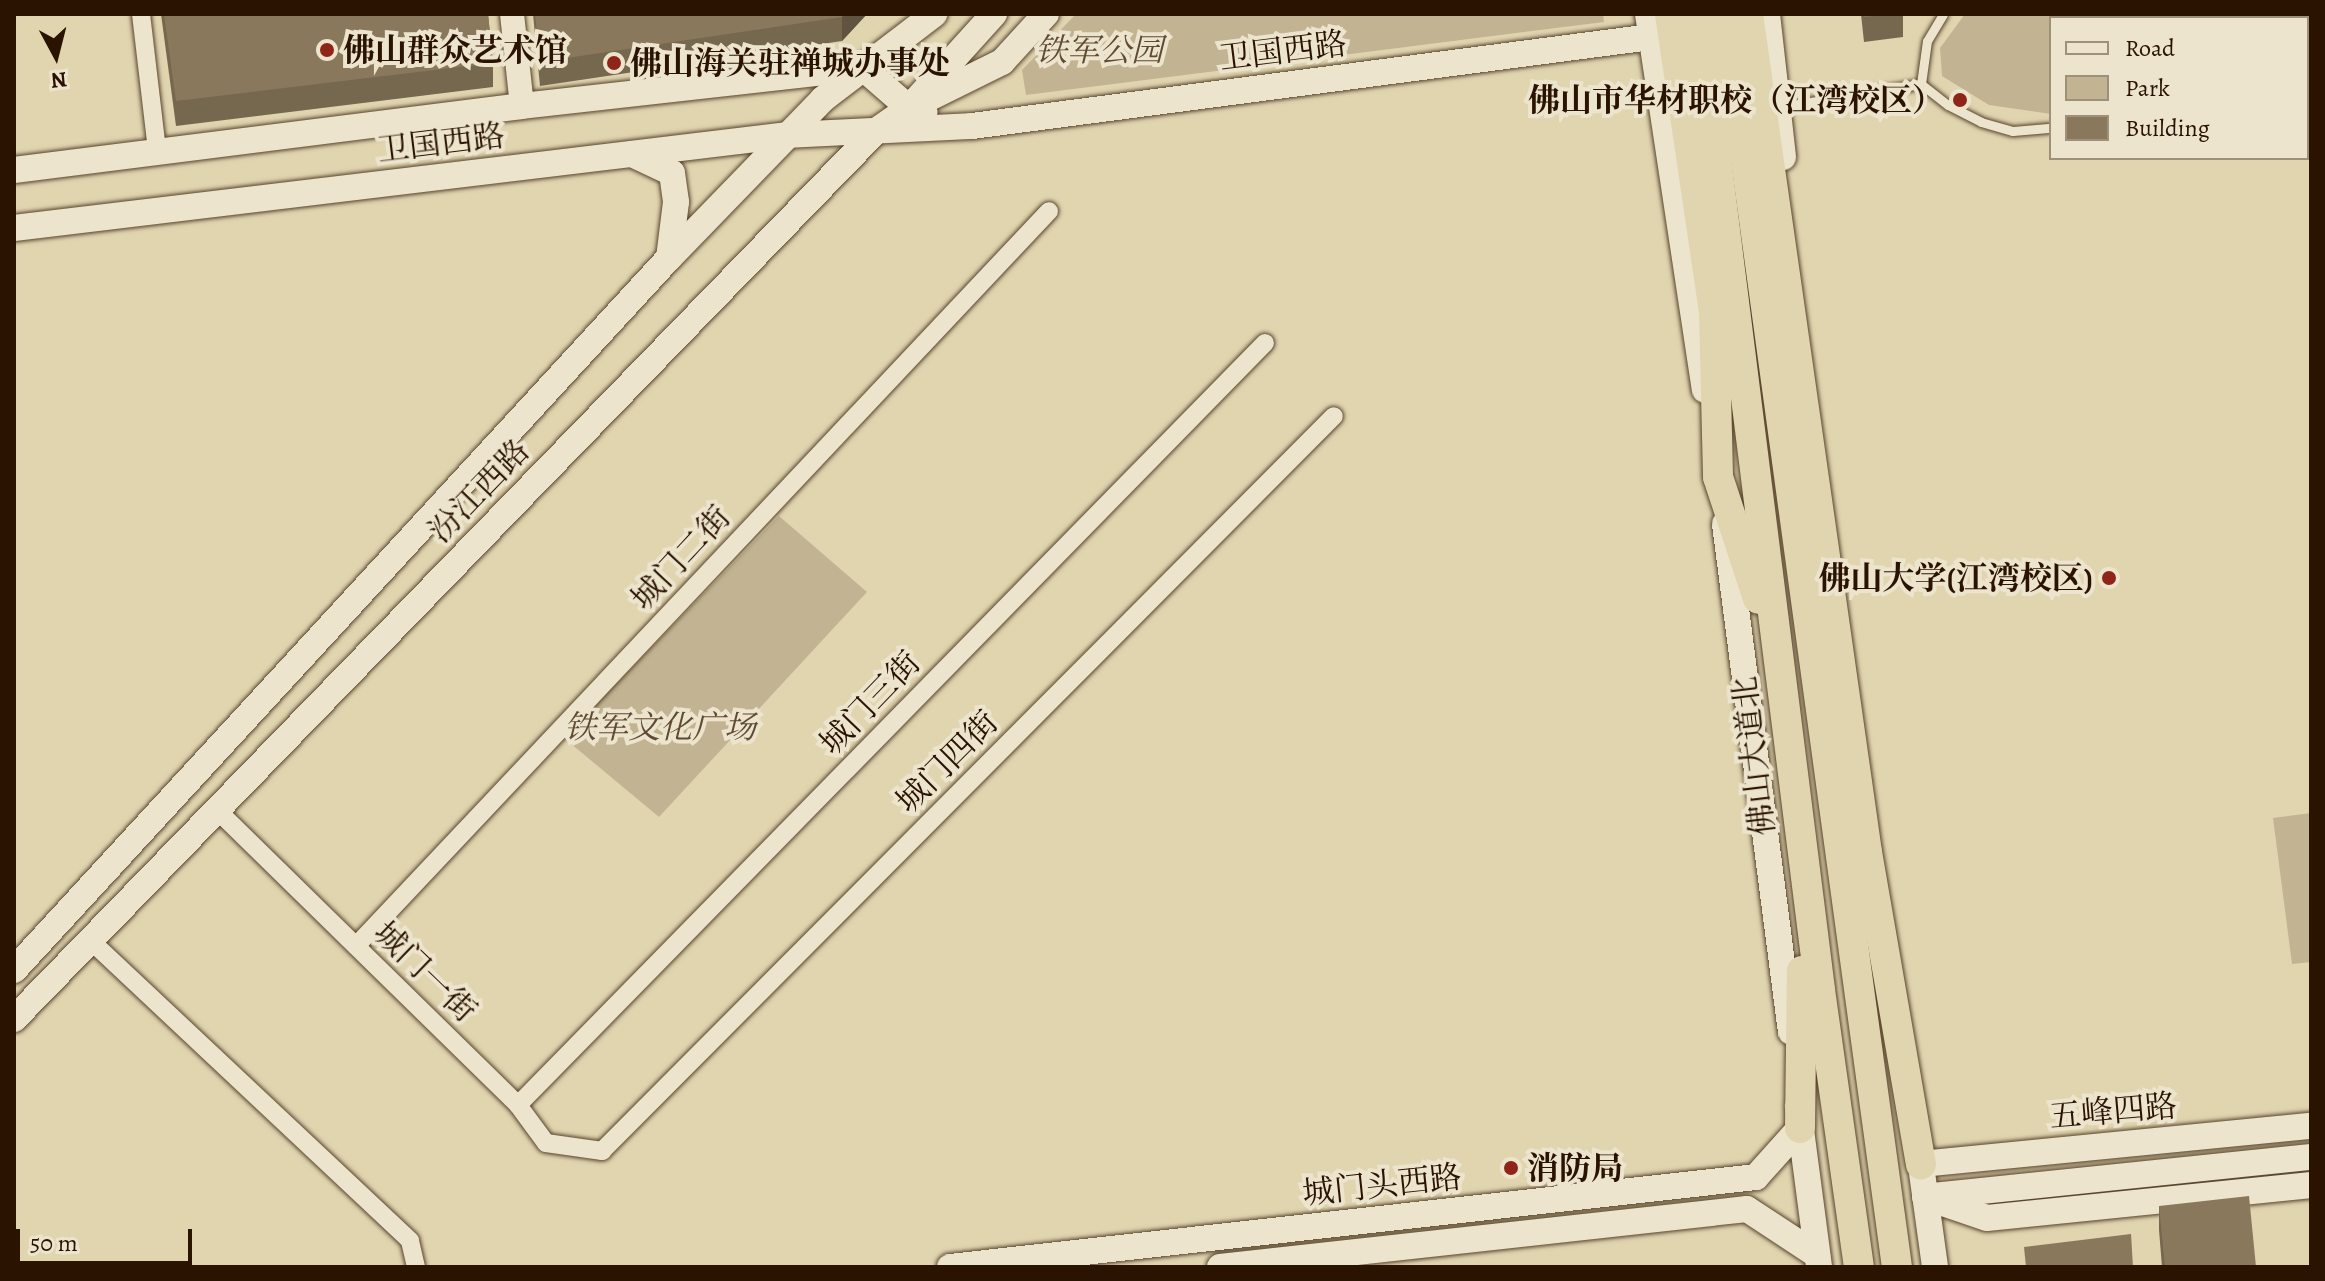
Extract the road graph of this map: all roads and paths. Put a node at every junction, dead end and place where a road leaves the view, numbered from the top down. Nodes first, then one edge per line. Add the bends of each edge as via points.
1 (141, 14) edge
2 (512, 14) edge
3 (903, 14) edge
4 (934, 14) edge
5 (994, 14) edge
6 (1046, 14) edge
7 (1698, 14) edge
8 (1726, 14) edge
9 (1767, 14) edge
10 (1943, 14) edge
11 (1656, 22) edge
12 (1750, 27) edge
13 (863, 68) junction
14 (815, 74) junction
15 (1921, 84) junction
16 (522, 106) junction
17 (909, 108) junction
18 (1777, 108) junction
19 (972, 126) junction
20 (2049, 128) edge
21 (876, 131) junction
22 (788, 135) junction
23 (157, 151) junction
24 (632, 154) junction
25 (14, 170) edge
26 (1049, 211) dead end
27 (14, 228) edge
28 (669, 258) junction
29 (1265, 343) dead end
30 (1334, 416) dead end
31 (1718, 477) junction
32 (1779, 661) junction
33 (217, 810) junction
34 (1804, 865) junction
35 (90, 940) junction
36 (356, 946) junction
37 (14, 970) edge
38 (14, 1019) edge
39 (518, 1105) junction
40 (2311, 1110) edge
41 (2311, 1126) edge
42 (1800, 1128) junction
43 (2237, 1134) junction
44 (602, 1151) joint
45 (2311, 1157) edge
46 (1921, 1164) junction
47 (2311, 1185) edge
48 (1925, 1197) junction
49 (1818, 1261) edge
50 (416, 1267) edge
51 (950, 1267) edge
52 (1220, 1267) edge
53 (1859, 1267) edge
54 (1897, 1267) edge
55 (1935, 1267) edge

1 - 23 street
2 - 16 street
3 - 14 main road via 877,40
4 - 13 main road, 汾江西路
5 - 17 main road, 汾江西路
6 - 17 main road via 1002,62
7 - 32 highway, 佛山大道北
8 - 54 highway
9 - 18 main road
10 - 15 lane via 1927,41
11 - 19 main road, 卫国西路
11 - 31 main road
11 - 31 highway via 1676,57 1714,312
12 - 46 highway via 1867,852
13 - 14 main road, 卫国西路
13 - 17 main road
13 - 22 main road, 汾江西路
14 - 16 main road, 卫国西路
15 - 18 lane
15 - 20 lane via 1981,122 2013,131
16 - 23 main road, 卫国西路
17 - 19 main road
17 - 21 main road, 汾江西路
18 - 46 main road
19 - 21 main road, 卫国西路
21 - 22 main road, 卫国西路
21 - 33 main road, 汾江西路
22 - 24 main road, 卫国西路
22 - 28 main road, 汾江西路
23 - 25 main road, 卫国西路
24 - 27 main road, 卫国西路
24 - 28 main road via 672,173 676,202
26 - 36 street, 城门二街
28 - 37 main road, 汾江西路
29 - 39 street, 城门三街
30 - 44 street, 城门四街
31 - 32 highway
31 - 42 main road
32 - 34 highway, 佛山大道北
33 - 35 main road, 汾江西路
33 - 36 street, 城门一街
34 - 42 highway
34 - 53 highway, 佛山大道北
35 - 38 main road, 汾江西路
35 - 50 street via 410,1241
36 - 39 street, 城门一街
39 - 44 street, 城门一街 via 546,1143
40 - 43 main road via 2288,1112
41 - 43 main road, 五峰四路
42 - 49 main road
42 - 51 main road, 城门头西路 via 1756,1177
43 - 46 main road, 五峰四路
45 - 48 main road, 五峰四路
46 - 48 main road
47 - 48 main road via 1987,1218
48 - 55 main road
49 - 52 main road, 城门头西路 via 1747,1209

